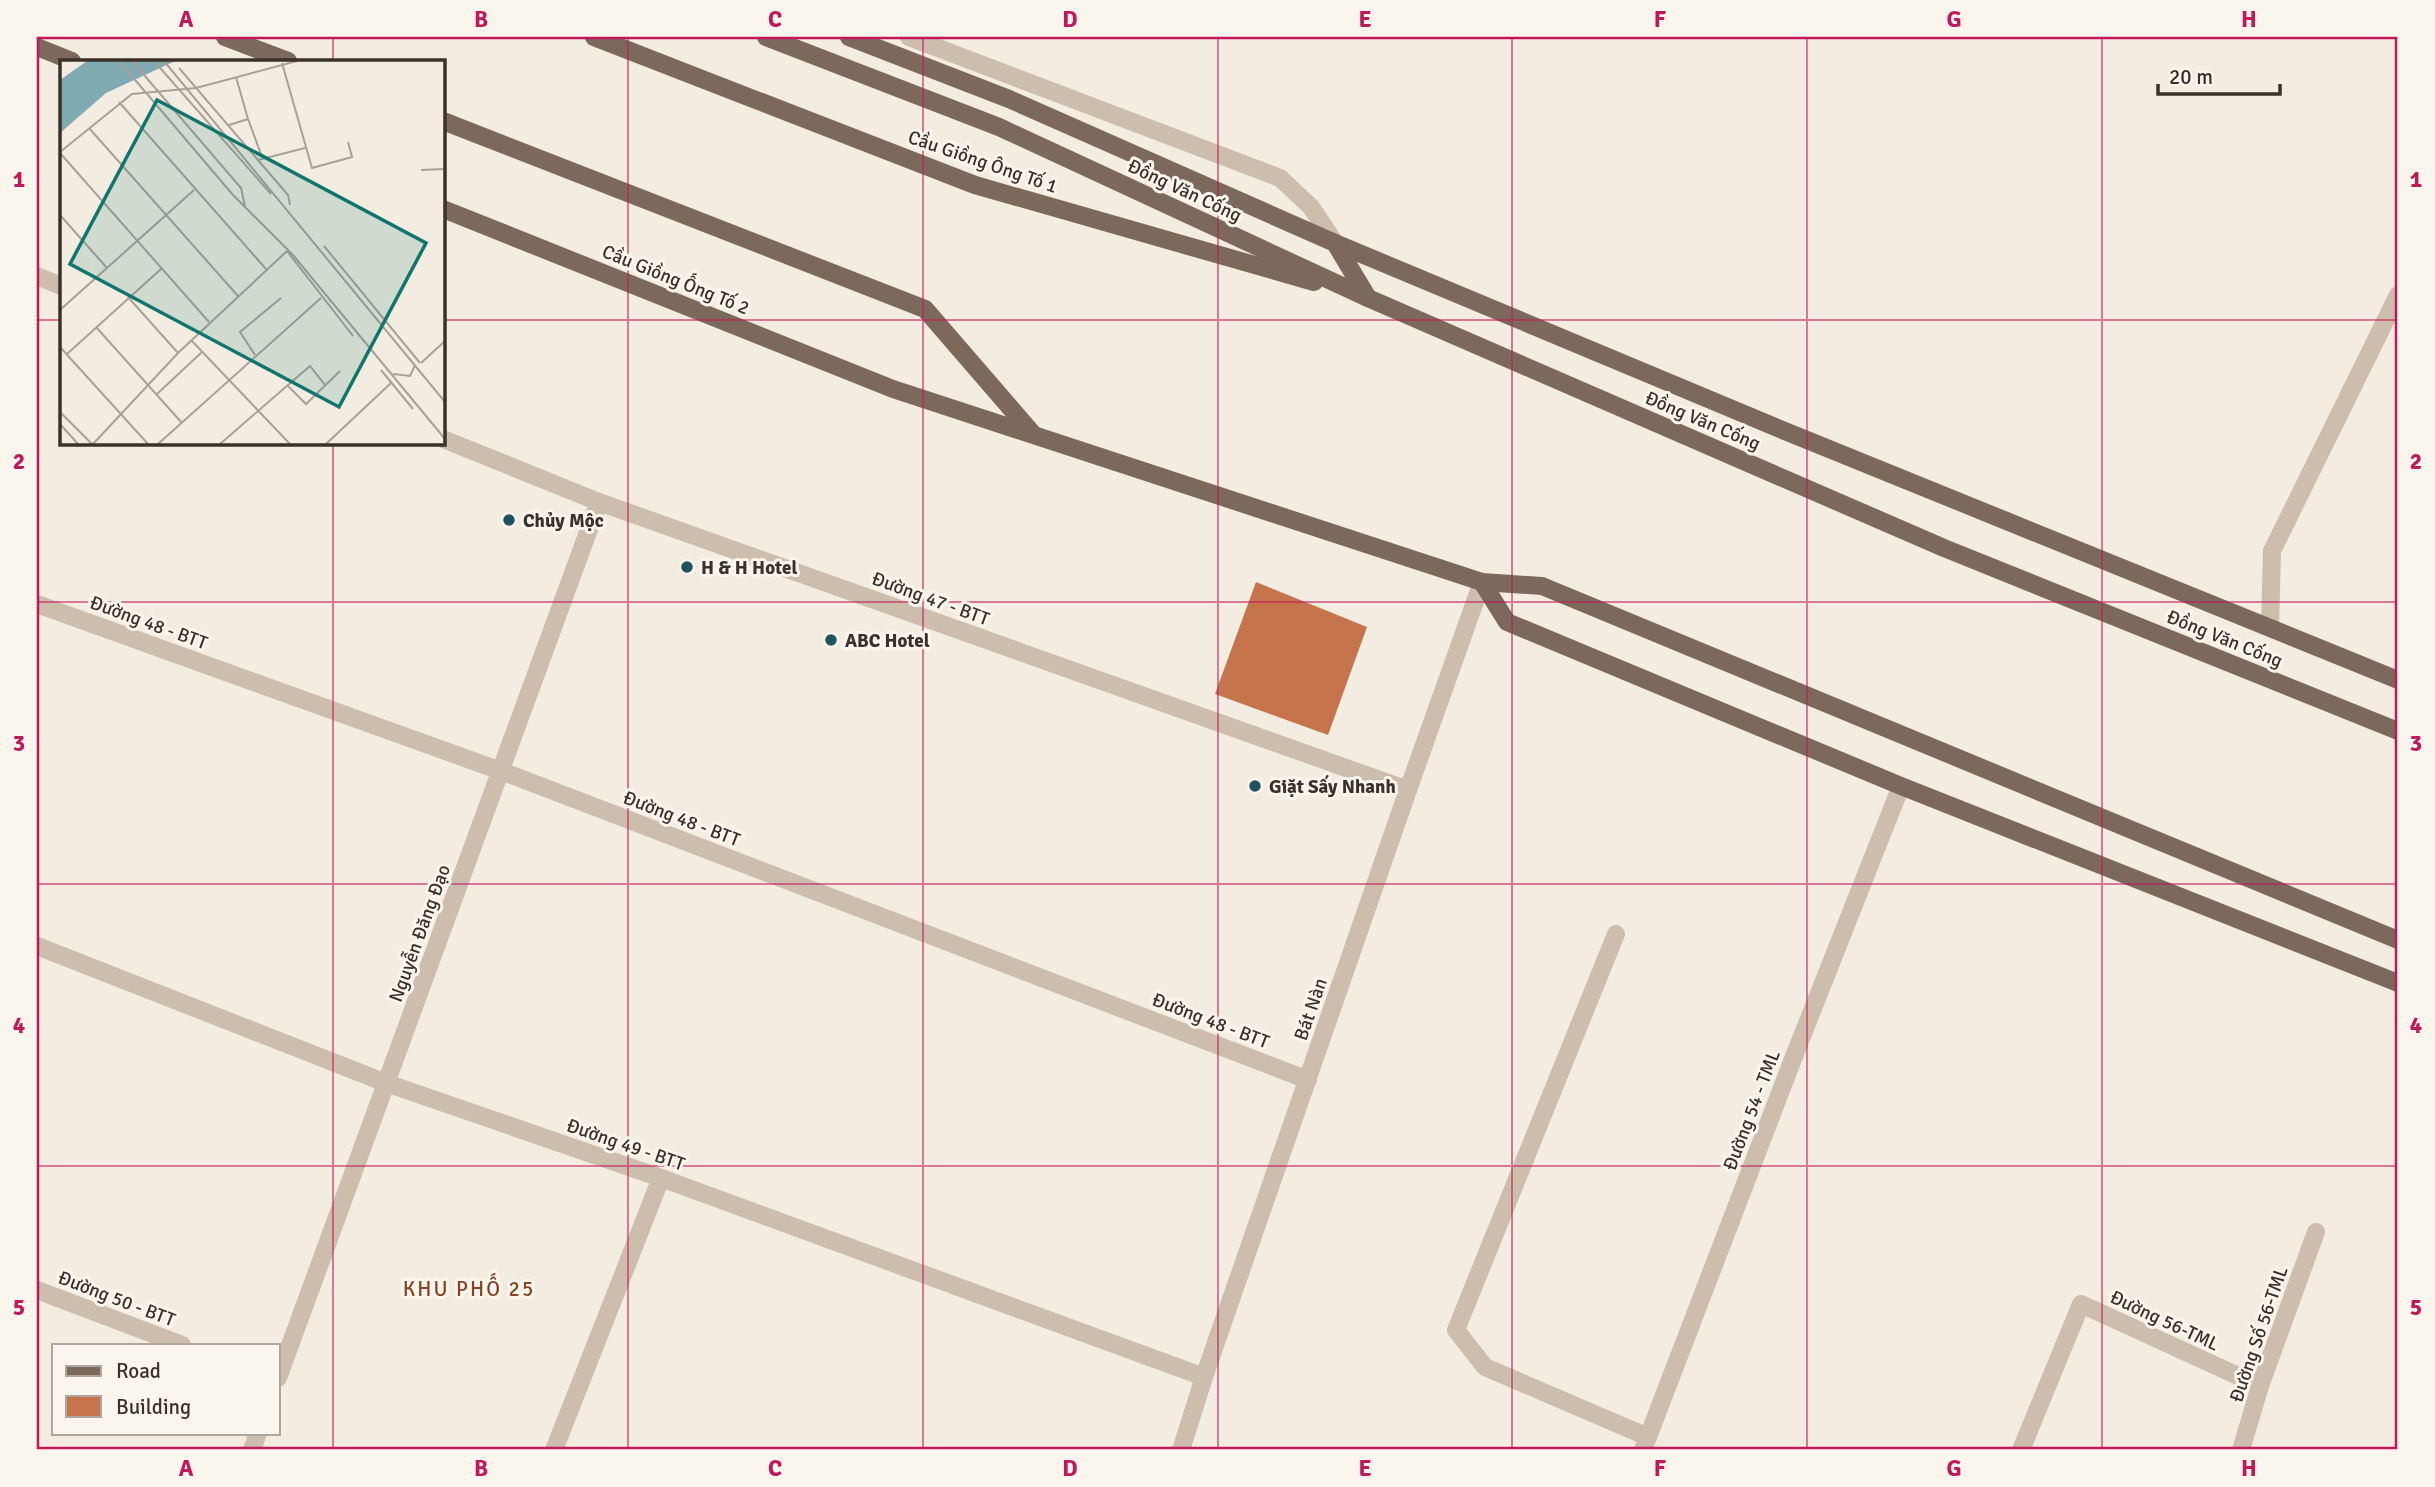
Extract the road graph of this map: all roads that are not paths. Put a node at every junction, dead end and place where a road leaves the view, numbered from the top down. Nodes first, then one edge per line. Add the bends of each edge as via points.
1 (225, 37) edge
2 (594, 37) edge
3 (766, 37) edge
4 (849, 37) edge
5 (909, 37) edge
6 (943, 43) edge
7 (37, 47) edge
8 (70, 60) edge
9 (285, 60) edge
10 (444, 121) edge
11 (444, 209) edge
12 (1335, 243) junction
13 (37, 276) edge
14 (60, 286) edge
15 (2398, 295) edge
16 (1368, 298) junction
17 (1033, 435) junction
18 (444, 439) edge
19 (599, 502) junction
20 (1482, 582) junction
21 (37, 604) edge
22 (2270, 626) junction
23 (2398, 680) edge
24 (2398, 731) edge
25 (501, 771) junction
26 (1901, 786) junction
27 (1408, 790) junction
28 (1616, 934) dead end
29 (2398, 940) edge
30 (37, 946) edge
31 (2398, 983) edge
32 (1308, 1080) junction
33 (386, 1083) junction
34 (662, 1178) junction
35 (2316, 1232) dead end
36 (37, 1290) edge
37 (179, 1344) edge
38 (280, 1373) edge
39 (1204, 1377) junction
40 (2260, 1386) junction
41 (1646, 1443) edge
42 (554, 1450) edge
43 (1181, 1450) edge
44 (2021, 1450) edge
45 (2241, 1450) edge

1 - 9 main road
2 - 16 main road, Cầu Giồng Ông Tố 1 via 975,185
3 - 16 main road, Đồng Văn Cống via 999,127
4 - 12 main road, Đồng Văn Cống via 1009,99
5 - 6 street
6 - 12 street via 1280,178 1311,206
7 - 8 main road
10 - 17 main road via 925,309
11 - 17 main road, Cầu Giồng Ống Tố 2 via 893,389
12 - 16 main road
12 - 22 main road, Đồng Văn Cống
13 - 14 street
15 - 22 street via 2272,551
16 - 24 main road, Đồng Văn Cống via 1944,548
17 - 20 main road
18 - 19 street, Đường 47 - BTT
19 - 25 street, Nguyễn Đăng Đạo
19 - 27 street, Đường 47 - BTT
20 - 26 main road via 1507,622
20 - 27 street, Bát Nàn
20 - 29 main road via 1542,586
21 - 25 street, Đường 48 - BTT
22 - 23 main road, Đồng Văn Cống
25 - 32 street, Đường 48 - BTT
25 - 33 street, Nguyễn Đăng Đạo
26 - 31 main road
26 - 41 street, Đường 54 - TML
27 - 32 street, Bát Nàn
28 - 41 street via 1456,1330 1485,1367
30 - 33 street, Đường 49 - BTT
32 - 39 street, Bát Nàn
33 - 34 street, Đường 49 - BTT
33 - 38 street, Nguyễn Đăng Đạo
34 - 39 street, Đường 49 - BTT
34 - 42 street
35 - 40 street, Đường Số 56-TML
36 - 37 street, Đường 50 - BTT
39 - 43 street, Bát Nàn
40 - 44 street, Đường 56-TML via 2081,1304
40 - 45 street, Đường Số 56-TML

